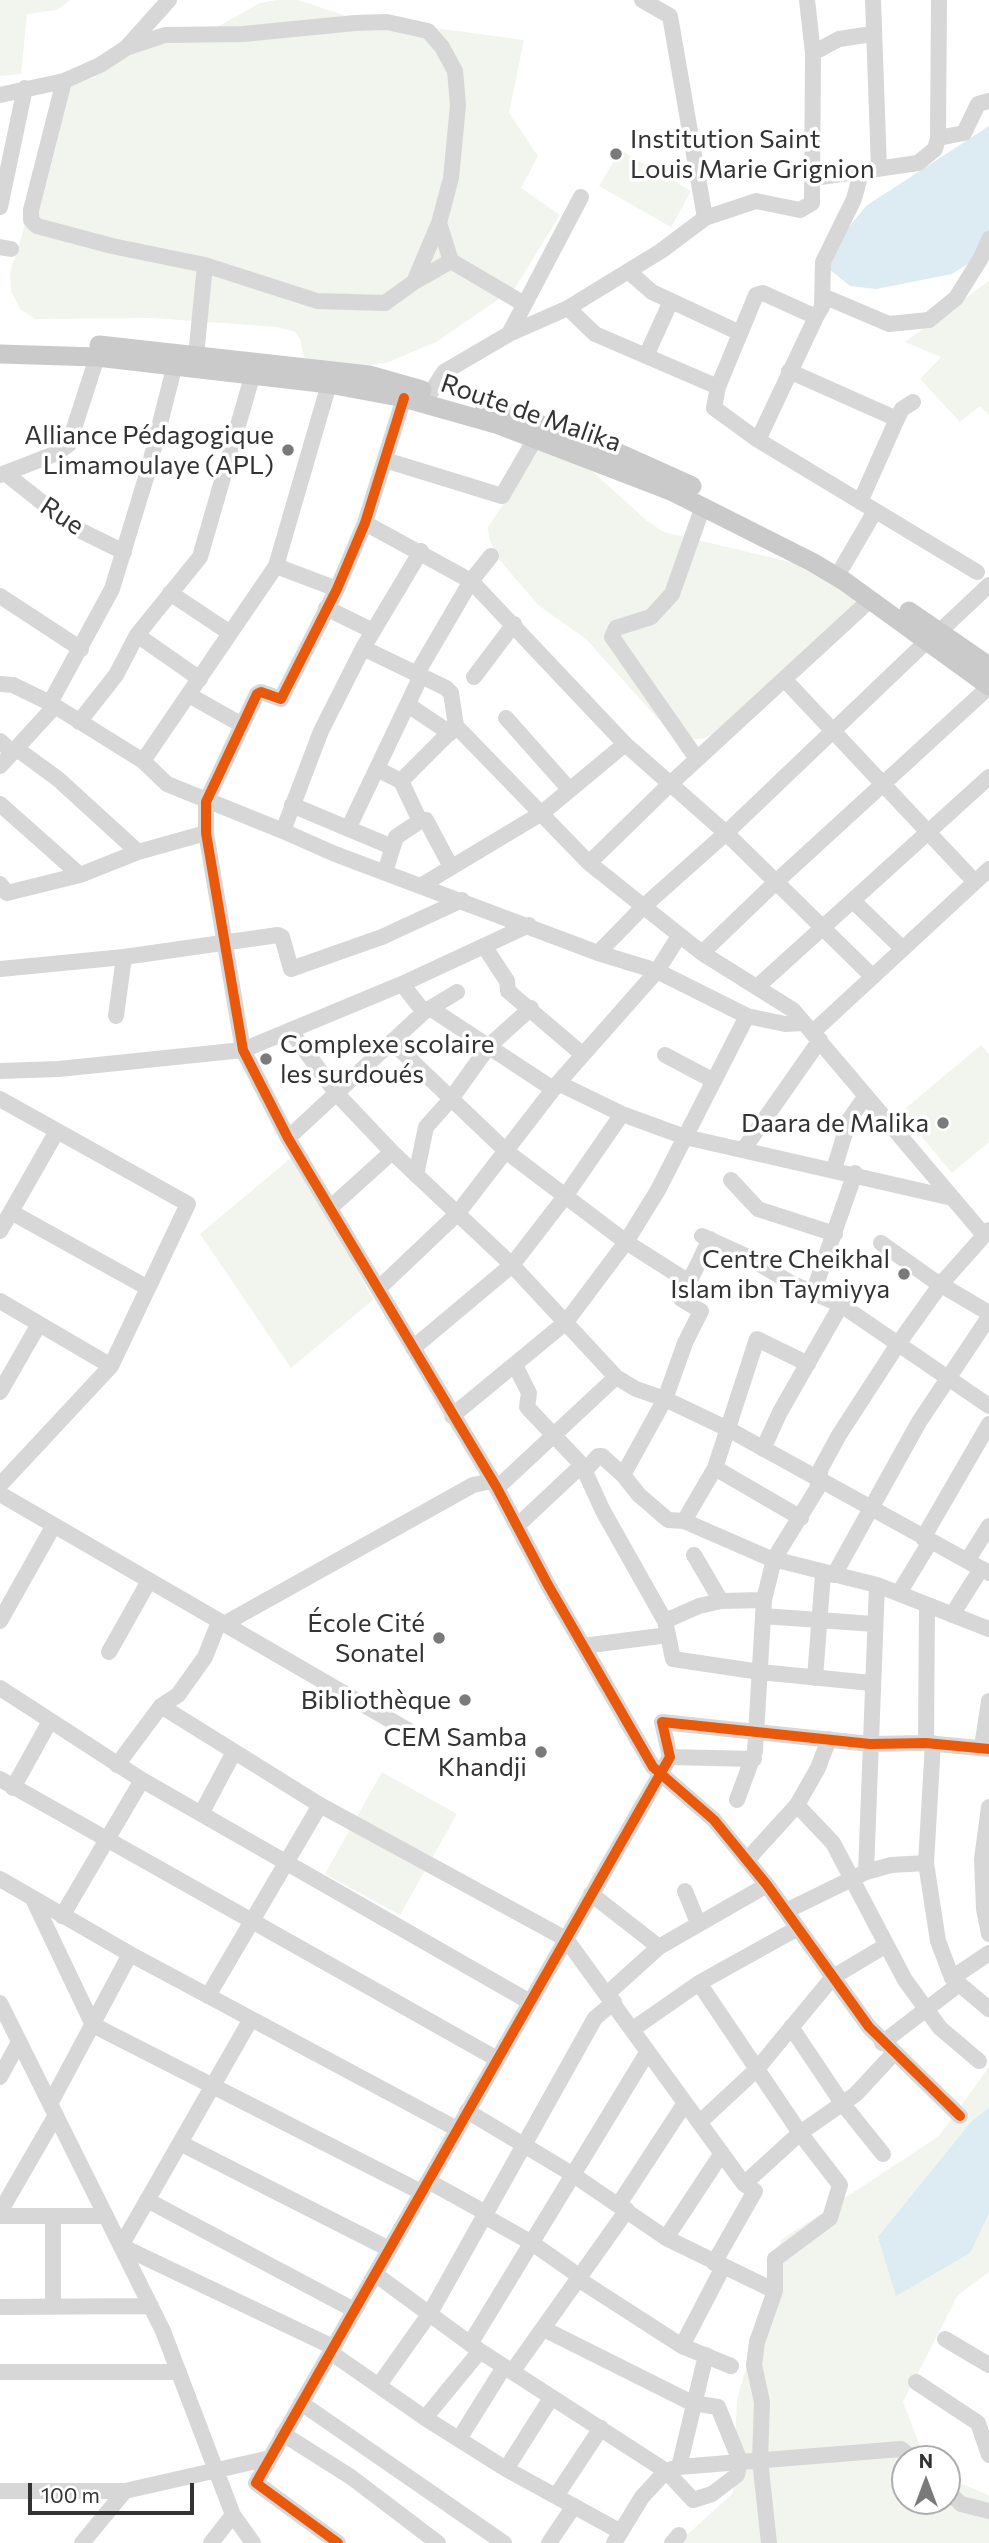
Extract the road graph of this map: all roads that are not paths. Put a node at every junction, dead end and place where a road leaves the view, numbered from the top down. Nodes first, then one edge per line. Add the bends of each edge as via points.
1 (152, 0) edge
2 (169, 0) edge
3 (642, 0) edge
4 (807, 0) edge
5 (873, 0) edge
6 (939, 0) edge
7 (158, 16) junction
8 (872, 34) junction
9 (127, 48) junction
10 (813, 53) junction
11 (64, 81) junction
12 (25, 88) junction
13 (0, 95) edge
14 (989, 101) edge
15 (938, 138) junction
16 (879, 169) junction
17 (857, 173) junction
18 (814, 178) junction
19 (581, 197) dead end
20 (0, 207) edge
21 (705, 218) junction
22 (439, 223) junction
23 (989, 239) edge
24 (451, 261) junction
25 (205, 265) junction
26 (628, 271) junction
27 (414, 282) junction
28 (823, 296) junction
29 (671, 301) junction
30 (524, 304) junction
31 (568, 308) junction
32 (816, 317) junction
33 (740, 332) junction
34 (509, 334) junction
35 (0, 341) edge
36 (0, 354) edge
37 (196, 356) junction
38 (646, 356) junction
39 (97, 357) junction
40 (174, 368) junction
41 (789, 371) junction
42 (252, 377) junction
43 (329, 384) junction
44 (718, 387) junction
45 (431, 392) junction
46 (404, 398) junction
47 (913, 402) dead end
48 (897, 419) junction
49 (535, 439) junction
50 (758, 440) junction
51 (385, 460) junction
52 (3, 475) edge
53 (860, 502) junction
54 (703, 506) junction
55 (875, 511) junction
56 (365, 523) junction
57 (421, 551) junction
58 (124, 552) junction
59 (491, 556) dead end
60 (276, 566) junction
61 (843, 566) junction
62 (977, 572) dead end
63 (471, 582) junction
64 (989, 585) edge
65 (337, 589) junction
66 (170, 593) junction
67 (0, 596) edge
68 (870, 600) junction
69 (326, 608) junction
70 (514, 624) junction
71 (373, 631) junction
72 (230, 633) junction
73 (137, 635) junction
74 (933, 636) junction
75 (363, 648) junction
76 (81, 649) junction
77 (989, 666) edge
78 (419, 676) junction
79 (474, 677) dead end
80 (200, 679) junction
81 (785, 680) junction
82 (0, 684) edge
83 (989, 687) edge
84 (188, 695) junction
85 (52, 704) junction
86 (408, 705) junction
87 (506, 718) dead end
88 (79, 722) junction
89 (243, 725) junction
90 (453, 729) junction
91 (833, 732) junction
92 (0, 741) edge
93 (625, 744) junction
94 (15, 751) junction
95 (697, 759) junction
96 (143, 761) junction
97 (0, 766) edge
98 (377, 769) junction
99 (989, 777) edge
100 (401, 782) junction
101 (881, 784) junction
102 (669, 785) junction
103 (570, 790) junction
104 (206, 802) junction
105 (0, 804) edge
106 (292, 805) junction
107 (542, 813) junction
108 (420, 821) junction
109 (348, 829) junction
110 (283, 831) junction
111 (206, 833) junction
112 (927, 833) junction
113 (726, 834) junction
114 (392, 848) junction
115 (138, 852) junction
116 (589, 863) junction
117 (451, 867) junction
118 (989, 869) edge
119 (385, 872) junction
120 (80, 875) junction
121 (777, 881) junction
122 (975, 882) junction
123 (422, 885) junction
124 (2, 890) edge
125 (462, 900) junction
126 (853, 901) junction
127 (643, 907) junction
128 (528, 925) junction
129 (825, 927) junction
130 (680, 936) junction
131 (225, 943) junction
132 (484, 946) junction
133 (903, 949) junction
134 (598, 953) junction
135 (702, 953) junction
136 (124, 957) junction
137 (0, 969) edge
138 (657, 971) junction
139 (873, 977) junction
140 (402, 984) junction
141 (757, 987) junction
142 (457, 992) dead end
143 (531, 1008) junction
144 (427, 1010) junction
145 (116, 1016) dead end
146 (747, 1016) junction
147 (290, 1030) junction
148 (812, 1032) junction
149 (393, 1043) junction
150 (489, 1046) junction
151 (243, 1050) junction
152 (582, 1054) junction
153 (665, 1055) dead end
154 (0, 1071) edge
155 (714, 1081) junction
156 (555, 1086) junction
157 (337, 1094) junction
158 (865, 1097) junction
159 (0, 1099) edge
160 (451, 1099) junction
161 (622, 1114) junction
162 (57, 1131) junction
163 (685, 1137) junction
164 (288, 1138) junction
165 (743, 1150) junction
166 (392, 1152) junction
167 (507, 1153) junction
168 (834, 1169) junction
169 (855, 1173) junction
170 (416, 1175) junction
171 (732, 1180) dead end
172 (566, 1195) junction
173 (948, 1196) junction
174 (330, 1208) junction
175 (11, 1212) junction
176 (457, 1214) junction
177 (0, 1231) edge
178 (987, 1233) edge
179 (835, 1234) junction
180 (626, 1242) junction
181 (881, 1243) dead end
182 (512, 1265) junction
183 (689, 1282) junction
184 (941, 1284) junction
185 (148, 1288) junction
186 (377, 1289) junction
187 (813, 1293) junction
188 (0, 1301) edge
189 (841, 1304) junction
190 (989, 1315) edge
191 (566, 1322) junction
192 (39, 1324) junction
193 (898, 1344) junction
194 (413, 1348) junction
195 (808, 1364) junction
196 (514, 1365) junction
197 (111, 1366) junction
198 (616, 1377) junction
199 (947, 1380) junction
200 (0, 1392) edge
201 (665, 1399) junction
202 (989, 1406) edge
203 (453, 1416) junction
204 (989, 1424) edge
205 (729, 1429) junction
206 (553, 1433) junction
207 (763, 1449) junction
208 (715, 1468) junction
209 (583, 1469) junction
210 (623, 1475) junction
211 (819, 1480) junction
212 (495, 1484) junction
213 (0, 1485) edge
214 (0, 1494) edge
215 (869, 1508) junction
216 (801, 1518) junction
217 (684, 1521) junction
218 (54, 1525) junction
219 (517, 1526) junction
220 (989, 1526) edge
221 (927, 1540) junction
222 (694, 1555) dead end
223 (774, 1559) junction
224 (979, 1568) edge
225 (829, 1575) junction
226 (149, 1581) junction
227 (877, 1585) junction
228 (899, 1593) junction
229 (721, 1601) junction
230 (928, 1605) junction
231 (763, 1608) junction
232 (952, 1615) junction
233 (0, 1621) edge
234 (819, 1621) junction
235 (222, 1623) junction
236 (874, 1625) junction
237 (666, 1628) junction
238 (989, 1629) edge
239 (583, 1646) junction
240 (109, 1651) dead end
241 (760, 1672) junction
242 (815, 1678) junction
243 (871, 1683) junction
244 (0, 1688) edge
245 (989, 1701) edge
246 (160, 1706) junction
247 (50, 1721) junction
248 (757, 1730) junction
249 (423, 1739) dead end
250 (829, 1740) junction
251 (929, 1743) junction
252 (870, 1744) junction
253 (986, 1748) edge
254 (234, 1752) junction
255 (670, 1757) junction
256 (754, 1759) junction
257 (117, 1765) junction
258 (660, 1772) junction
259 (142, 1780) junction
260 (7, 1783) edge
261 (737, 1800) dead end
262 (320, 1805) junction
263 (797, 1805) junction
264 (989, 1807) edge
265 (201, 1814) junction
266 (107, 1839) junction
267 (747, 1860) junction
268 (286, 1862) junction
269 (926, 1863) junction
270 (858, 1875) junction
271 (0, 1879) edge
272 (767, 1885) junction
273 (685, 1891) dead end
274 (591, 1894) junction
275 (34, 1900) junction
276 (786, 1911) junction
277 (62, 1916) junction
278 (251, 1922) junction
279 (698, 1923) junction
280 (798, 1928) junction
281 (989, 1934) edge
282 (566, 1938) junction
283 (885, 1946) junction
284 (659, 1947) junction
285 (989, 1953) edge
286 (130, 1954) junction
287 (833, 1977) junction
288 (955, 1981) junction
289 (699, 1983) junction
290 (208, 1996) junction
291 (611, 1998) junction
292 (530, 2002) junction
293 (0, 2003) edge
294 (989, 2009) edge
295 (927, 2011) junction
296 (251, 2019) junction
297 (93, 2025) junction
298 (791, 2027) junction
299 (633, 2029) junction
300 (19, 2042) junction
301 (888, 2048) junction
302 (647, 2053) junction
303 (497, 2059) junction
304 (979, 2060) dead end
305 (758, 2069) junction
306 (0, 2077) edge
307 (213, 2086) junction
308 (685, 2103) junction
309 (842, 2103) junction
310 (53, 2110) junction
311 (467, 2111) junction
312 (960, 2116) dead end
313 (701, 2122) junction
314 (457, 2129) junction
315 (800, 2133) junction
316 (180, 2143) junction
317 (523, 2146) junction
318 (722, 2153) junction
319 (883, 2154) dead end
320 (572, 2174) junction
321 (744, 2184) junction
322 (424, 2186) junction
323 (148, 2200) junction
324 (623, 2207) junction
325 (0, 2214) edge
326 (485, 2214) junction
327 (54, 2216) junction
328 (106, 2216) junction
329 (666, 2238) junction
330 (533, 2243) junction
331 (121, 2246) junction
332 (389, 2249) junction
333 (719, 2265) junction
334 (375, 2274) junction
335 (578, 2278) junction
336 (775, 2291) junction
337 (151, 2306) junction
338 (0, 2307) edge
339 (53, 2307) junction
340 (354, 2310) junction
341 (429, 2313) junction
342 (544, 2329) junction
343 (944, 2339) dead end
344 (682, 2346) junction
345 (475, 2348) junction
346 (332, 2349) junction
347 (706, 2355) junction
348 (732, 2365) dead end
349 (989, 2365) edge
350 (508, 2369) junction
351 (0, 2372) edge
352 (179, 2372) junction
353 (916, 2382) dead end
354 (379, 2385) junction
355 (551, 2398) junction
356 (301, 2403) junction
357 (692, 2403) junction
358 (425, 2418) junction
359 (601, 2428) junction
360 (283, 2434) junction
361 (459, 2440) junction
362 (891, 2450) edge
363 (989, 2455) edge
364 (270, 2458) junction
365 (760, 2460) junction
366 (740, 2461) junction
367 (696, 2466) junction
368 (506, 2469) junction
369 (673, 2469) junction
370 (216, 2472) junction
371 (0, 2491) edge
372 (125, 2491) junction
373 (712, 2494) junction
374 (556, 2496) junction
375 (961, 2504) edge
376 (573, 2506) junction
377 (989, 2511) edge
378 (233, 2515) junction
379 (618, 2538) edge
380 (772, 2541) edge
381 (82, 2543) edge
382 (211, 2543) edge
383 (253, 2543) edge
384 (338, 2543) edge
385 (438, 2543) edge
386 (504, 2543) edge
387 (549, 2543) edge

1 - 7 street
2 - 7 street
3 - 21 street via 670,16
4 - 10 street
5 - 8 street
6 - 15 street
7 - 9 street
8 - 10 street via 839,38
8 - 16 street
9 - 11 street
9 - 22 street via 165,35 243,34 355,23 387,22 428,31 455,71 458,106 451,178
10 - 18 street
11 - 12 street
11 - 25 street via 32,220 52,231
12 - 13 street
12 - 20 street
14 - 15 street via 978,104 964,133
15 - 16 street via 935,149 918,163
16 - 17 street
17 - 18 street
17 - 28 street via 854,200 823,262
18 - 21 street via 812,203 800,210 756,201
19 - 30 street
21 - 26 street
22 - 24 street
22 - 27 street
23 - 28 street via 956,298 929,320 889,324
24 - 27 street
24 - 30 street
25 - 27 street via 317,301 385,303
25 - 37 street
26 - 29 street
26 - 31 street
28 - 32 street
29 - 33 street
29 - 38 street
30 - 34 street
31 - 34 street
31 - 38 street via 595,334
32 - 33 street via 759,294
32 - 41 street
33 - 44 street
34 - 45 street via 444,372
35 - 37 main road, Route de Malika
36 - 39 main road, Route de Malika
37 - 45 main road, Route de Malika via 369,375
38 - 44 street
39 - 40 main road, Route de Malika
39 - 52 street via 69,444
40 - 42 main road, Route de Malika
40 - 58 street
41 - 48 street
41 - 50 street
42 - 43 main road, Route de Malika
42 - 66 street via 200,557
43 - 46 main road, Route de Malika
43 - 60 street
44 - 50 street via 714,408
45 - 61 main road, Route de Malika via 592,441 714,496
46 - 49 main road, Route de Malika
46 - 51 street
47 - 48 street
48 - 53 street
49 - 51 street via 502,496
49 - 54 main road, Route de Malika
50 - 53 street
51 - 56 street
52 - 58 street, Rue via 73,527
53 - 55 street
54 - 68 main road, Route de Malika via 812,562
54 - 95 street via 672,594 651,617 616,628 612,637
55 - 61 street
55 - 62 street
56 - 57 street
56 - 65 street
57 - 63 street
57 - 71 street
58 - 76 street via 106,605
59 - 63 street
60 - 65 street
60 - 72 street
61 - 74 main road, Route de Malika
63 - 70 street
63 - 78 street
64 - 74 street
65 - 69 street
66 - 72 street
66 - 73 street
67 - 76 street
68 - 74 main road, Route de Malika
68 - 81 street
69 - 71 street
69 - 89 street via 281,699 259,692
70 - 79 street
70 - 93 street
71 - 75 street
72 - 80 street
73 - 80 street
73 - 88 street via 116,676
74 - 77 main road, Route de Malika
74 - 83 main road, Route de Malika
74 - 91 street
75 - 78 street
75 - 106 street via 311,752
76 - 85 street
78 - 86 street
78 - 90 street via 451,693
80 - 84 street
81 - 91 street
81 - 95 street
82 - 85 street via 13,685
83 - 101 street
84 - 89 street
84 - 96 street
85 - 88 street
85 - 94 street
86 - 90 street
86 - 98 street
87 - 103 street
88 - 96 street
89 - 104 street
90 - 100 street
90 - 107 street
91 - 101 street
91 - 113 street
92 - 94 street
93 - 102 street
93 - 103 street
94 - 97 street
94 - 115 street via 58,779
95 - 102 street
96 - 104 street via 167,784
98 - 100 street
98 - 109 street
99 - 112 street
100 - 108 street
101 - 112 street
101 - 121 street
102 - 113 street
102 - 116 street
103 - 107 street
104 - 110 street
104 - 111 street
105 - 120 street
106 - 109 street
106 - 110 street
107 - 116 street
107 - 117 street
108 - 114 street via 400,832
108 - 117 street via 426,820
109 - 114 street
110 - 119 street
111 - 115 street
111 - 131 street
112 - 122 street
112 - 126 street
113 - 121 street
113 - 127 street
114 - 119 street
115 - 120 street
116 - 127 street
117 - 123 street
118 - 122 street
119 - 123 street
120 - 124 street
121 - 129 street
121 - 135 street
122 - 133 street
123 - 125 street
125 - 128 street
125 - 131 street via 382,937 296,968 288,966 278,935
126 - 129 street
126 - 133 street
127 - 130 street
127 - 134 street
128 - 132 street
128 - 134 street
129 - 139 street
129 - 141 street
130 - 135 street
130 - 138 street
131 - 136 street
131 - 151 street
132 - 140 street
132 - 143 street via 507,981 508,991
133 - 139 street
134 - 138 street
135 - 141 street
136 - 137 street
136 - 145 street
138 - 146 street
138 - 152 street
139 - 148 street
140 - 144 street
140 - 147 street
141 - 148 street via 793,1010
142 - 144 street
143 - 150 street
143 - 152 street
144 - 149 street
144 - 150 street
146 - 148 street
146 - 155 street
147 - 151 street
147 - 157 street
148 - 158 street
148 - 165 street
149 - 157 street
149 - 160 street
150 - 156 street
150 - 160 street
151 - 154 street
151 - 164 street
152 - 156 street
153 - 155 street
155 - 163 street
156 - 161 street
156 - 167 street
157 - 164 street
157 - 166 street
158 - 168 street via 849,1120
158 - 173 street
159 - 162 street
160 - 167 street
160 - 170 street via 426,1127
161 - 163 street
161 - 172 street
162 - 175 street
162 - 185 street via 188,1205
163 - 165 street
163 - 180 street
164 - 174 street
165 - 168 street
166 - 170 street
166 - 174 street
167 - 172 street
167 - 176 street
168 - 169 street
169 - 173 street
169 - 179 street
170 - 176 street
171 - 179 street via 758,1209
172 - 180 street
172 - 182 street
173 - 178 street
174 - 186 street
175 - 177 street
175 - 185 street
176 - 182 street
176 - 186 street
178 - 184 street
179 - 187 street
180 - 183 street
180 - 191 street
181 - 184 street
182 - 191 street
182 - 194 street
183 - 187 street via 706,1238
183 - 201 street via 681,1299 701,1311
184 - 190 street
184 - 193 street
185 - 197 street
186 - 194 street
187 - 189 street
188 - 192 street
189 - 193 street
189 - 195 street
190 - 199 street
191 - 196 street
191 - 198 street
192 - 197 street
192 - 200 street
193 - 199 street
193 - 211 street via 839,1435
194 - 203 street
195 - 205 street via 757,1339
195 - 207 street
196 - 203 street
196 - 206 street via 529,1393 527,1407
197 - 213 street
198 - 201 street
198 - 206 street
199 - 202 street
199 - 215 street
201 - 205 street
201 - 210 street
203 - 212 street
204 - 221 street
205 - 207 street
205 - 208 street
206 - 209 street
206 - 212 street
207 - 211 street
208 - 216 street
208 - 217 street
209 - 210 street via 600,1455
209 - 219 street
209 - 237 street
210 - 217 street via 668,1520
211 - 215 street
211 - 216 street
212 - 219 street
212 - 235 street via 473,1485
214 - 218 street
215 - 221 street
215 - 225 street via 861,1529
216 - 223 street
217 - 223 street
218 - 226 street
218 - 233 street
219 - 239 street
220 - 224 street
221 - 224 street
221 - 228 street
222 - 229 street
223 - 225 street
223 - 231 street
224 - 232 street
225 - 227 street
225 - 234 street
226 - 235 street
226 - 240 street
227 - 228 street
227 - 236 street
228 - 230 street
229 - 231 street
229 - 237 street via 698,1606
230 - 232 street
230 - 251 street
231 - 234 street
231 - 241 street
232 - 238 street
234 - 236 street
234 - 242 street
235 - 246 street via 178,1695
235 - 249 street
236 - 243 street
237 - 239 street
237 - 241 street via 673,1659
239 - 258 street
241 - 242 street
241 - 248 street
242 - 243 street
243 - 252 street
244 - 247 street
245 - 253 street
246 - 254 street
246 - 257 street
247 - 257 street
247 - 260 street
248 - 250 street
248 - 255 street via 662,1722
248 - 256 street
250 - 252 street
250 - 263 street
251 - 252 street
251 - 253 street
251 - 269 street
252 - 270 street
254 - 262 street
254 - 265 street
255 - 256 street
255 - 258 street
256 - 261 street
257 - 259 street
258 - 267 street via 706,1812
258 - 274 street
259 - 265 street
259 - 266 street
260 - 266 street
262 - 268 street
262 - 282 street
263 - 267 street
263 - 270 street
264 - 281 street via 982,1859
265 - 268 street
266 - 277 street
266 - 278 street
267 - 272 street
268 - 278 street
268 - 292 street
269 - 270 street via 891,1865
269 - 288 street via 938,1941
270 - 276 street
270 - 283 street
271 - 275 street
272 - 276 street
272 - 279 street
273 - 279 street
274 - 282 street
274 - 284 street
275 - 277 street
275 - 297 street
276 - 280 street
277 - 286 street
278 - 290 street
278 - 303 street
279 - 284 street
280 - 287 street
280 - 289 street
282 - 291 street
282 - 292 street
283 - 287 street
283 - 295 street
284 - 291 street
285 - 288 street
286 - 290 street
286 - 297 street
287 - 298 street
287 - 301 street
288 - 294 street
288 - 295 street
289 - 299 street
289 - 305 street
290 - 296 street
291 - 299 street
291 - 317 street via 595,2018
292 - 303 street
293 - 300 street
295 - 301 street
295 - 304 street
296 - 307 street
296 - 314 street
297 - 307 street
297 - 310 street
298 - 305 street
298 - 309 street
299 - 302 street
300 - 306 street
300 - 310 street
301 - 309 street via 873,2078
301 - 312 street
302 - 308 street
302 - 320 street
303 - 311 street
305 - 313 street
305 - 315 street
307 - 316 street
307 - 322 street
308 - 313 street
308 - 324 street
309 - 315 street
309 - 319 street
310 - 325 street
310 - 328 street
311 - 314 street
311 - 317 street
313 - 318 street
314 - 322 street
315 - 321 street
315 - 336 street via 840,2185 830,2218 775,2259
316 - 323 street
316 - 332 street
317 - 320 street
317 - 326 street
318 - 321 street
318 - 329 street
320 - 324 street
320 - 330 street
321 - 333 street via 754,2190 754,2198
322 - 326 street
322 - 332 street
323 - 331 street
323 - 340 street
324 - 329 street
324 - 335 street
325 - 327 street
326 - 330 street
326 - 341 street
327 - 328 street
327 - 339 street
328 - 331 street
329 - 333 street
330 - 335 street
330 - 345 street
331 - 337 street
331 - 346 street
332 - 334 street
333 - 336 street
333 - 344 street
334 - 340 street
334 - 341 street
335 - 342 street
335 - 344 street
336 - 365 street via 754,2365 762,2402
337 - 339 street
337 - 352 street
338 - 339 street
340 - 346 street
341 - 345 street
341 - 354 street
342 - 350 street
342 - 357 street
343 - 349 street
344 - 347 street
345 - 350 street
345 - 358 street
346 - 354 street
346 - 356 street
347 - 348 street
347 - 357 street
350 - 355 street
350 - 361 street
351 - 352 street
352 - 370 street
353 - 363 street via 978,2423
354 - 358 street
355 - 359 street
355 - 368 street
356 - 360 street
356 - 386 street
357 - 366 street via 718,2407
357 - 369 street
358 - 361 street
359 - 369 street
359 - 374 street
360 - 364 street
360 - 385 street via 351,2477
361 - 368 street
362 - 365 street
364 - 370 street
364 - 384 street via 256,2483
365 - 366 street
365 - 380 street
366 - 367 street
366 - 373 street via 737,2475
367 - 369 street
367 - 373 street
368 - 374 street
369 - 373 street via 694,2500
369 - 379 street via 642,2497
370 - 372 street
370 - 378 street
371 - 372 street
372 - 381 street
374 - 376 street
375 - 377 street
376 - 379 street
376 - 387 street
378 - 382 street
378 - 383 street

